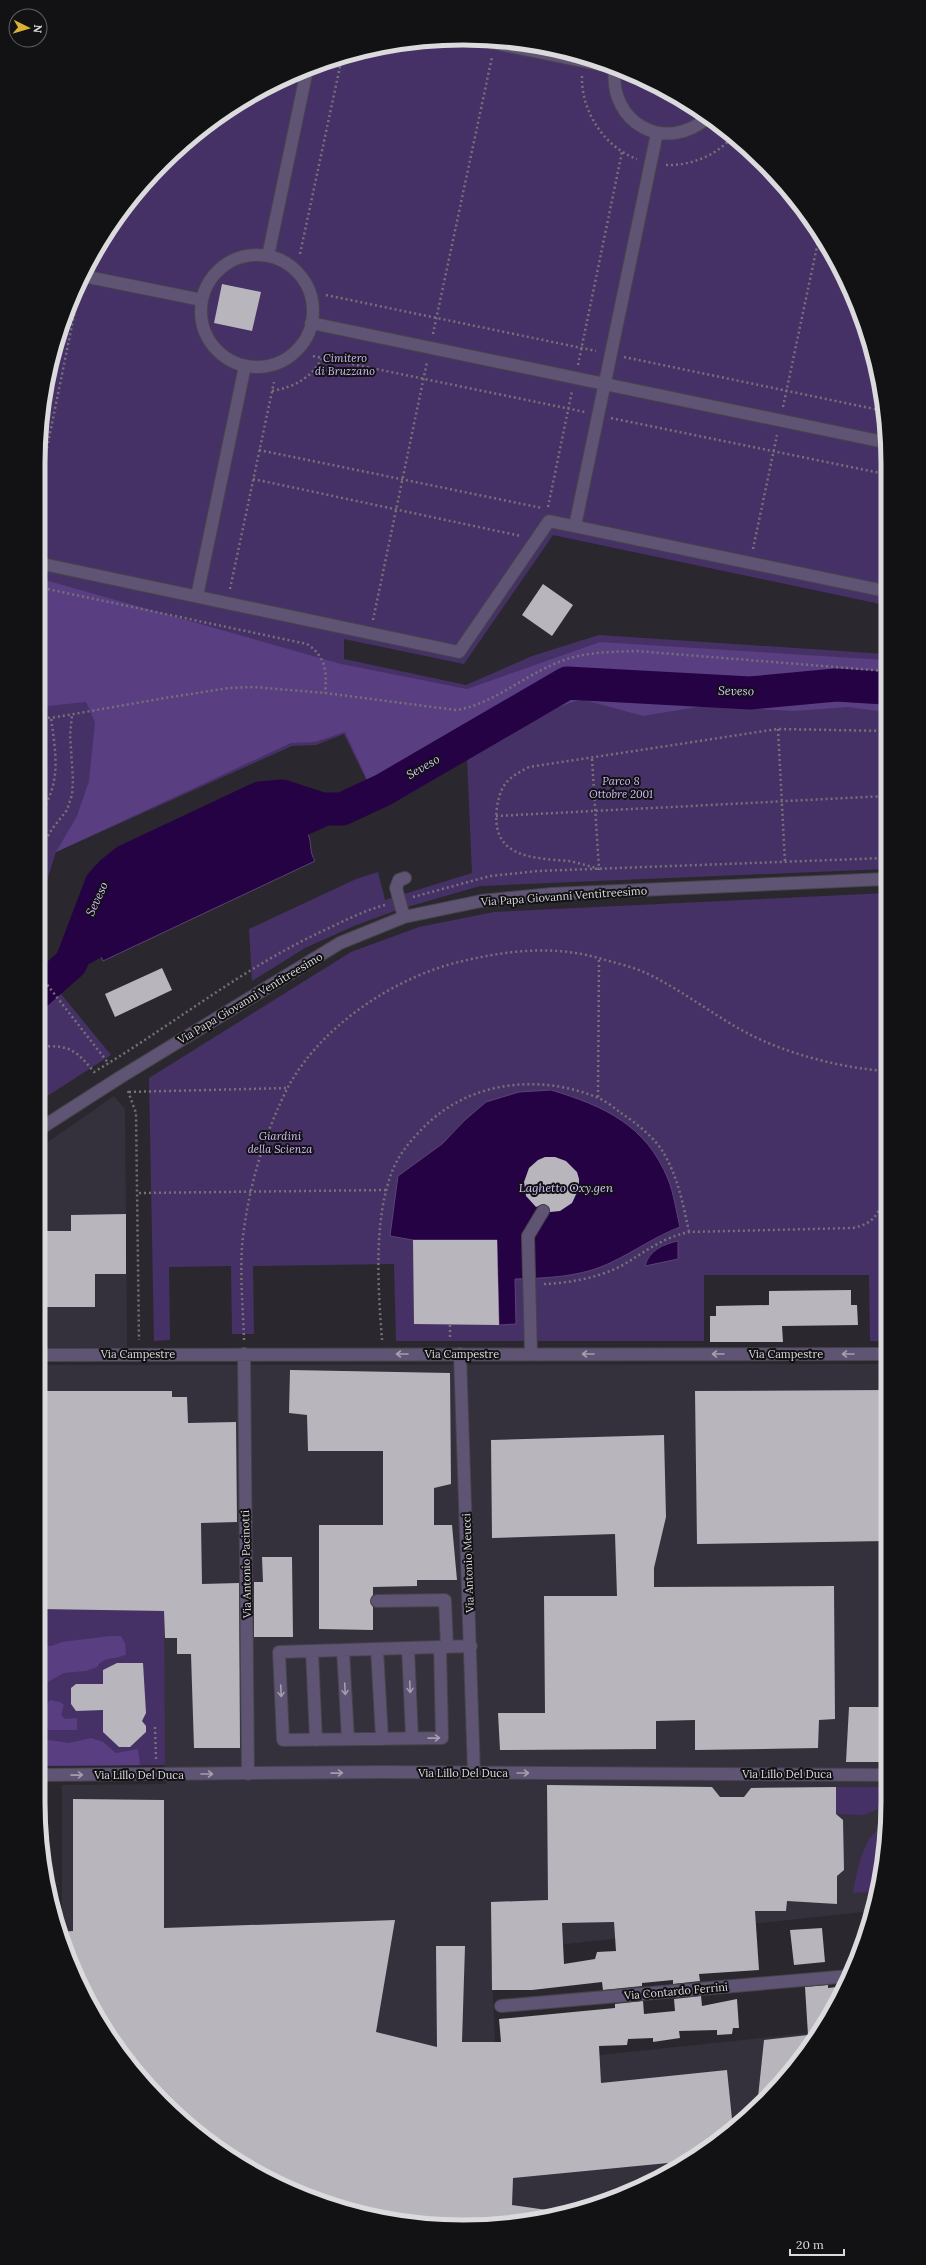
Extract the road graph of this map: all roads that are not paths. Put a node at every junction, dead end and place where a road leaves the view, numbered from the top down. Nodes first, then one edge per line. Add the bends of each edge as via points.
1 (615, 74) edge
2 (306, 76) edge
3 (703, 121) edge
4 (658, 133) junction
5 (268, 256) junction
6 (89, 277) edge
7 (202, 300) junction
8 (311, 323) junction
9 (245, 366) junction
10 (605, 384) junction
11 (880, 441) edge
12 (575, 526) junction
13 (45, 564) edge
14 (881, 590) edge
15 (197, 596) junction
16 (406, 878) dead end
17 (881, 879) edge
18 (404, 917) junction
19 (45, 1126) edge
20 (543, 1211) dead end
21 (244, 1354) junction
22 (460, 1354) junction
23 (531, 1354) junction
24 (881, 1354) edge
25 (45, 1355) edge
26 (377, 1601) dead end
27 (471, 1646) junction
28 (444, 1647) junction
29 (408, 1648) junction
30 (377, 1649) junction
31 (343, 1650) junction
32 (312, 1651) junction
33 (412, 1738) junction
34 (348, 1739) junction
35 (382, 1739) junction
36 (316, 1740) junction
37 (474, 1773) junction
38 (248, 1774) junction
39 (45, 1775) edge
40 (881, 1775) edge
41 (843, 1977) edge
42 (501, 2006) dead end

1 - 4 street via 615,89 623,109 638,124
2 - 5 street
3 - 4 street via 684,132
4 - 10 street
5 - 7 street via 249,256 231,261 212,277
5 - 8 street via 291,267 303,281 311,298
6 - 7 street
7 - 9 street via 203,325 207,336 223,356
8 - 9 street via 307,335 292,354 270,366
8 - 10 street
9 - 15 street
10 - 11 street
10 - 12 street
12 - 14 street
12 - 15 street via 549,521 459,652
13 - 15 street
16 - 18 street via 399,880 396,888
17 - 18 street, Via Papa Giovanni Ventitreesimo via 552,894 481,901
18 - 19 street, Via Papa Giovanni Ventitreesimo via 340,942
20 - 23 street via 528,1236
22 -> 21 street, Via Campestre
21 - 25 street, Via Campestre
21 - 38 street, Via Antonio Pacinotti
22 - 23 street, Via Campestre
22 - 27 street, Via Antonio Meucci
24 -> 23 street, Via Campestre
26 - 28 street via 445,1600
27 - 28 street
27 - 37 street, Via Antonio Meucci
28 - 29 street
33 -> 28 street via 442,1738
29 - 30 street
29 -> 33 street
30 - 31 street
30 - 35 street
31 - 32 street
31 -> 34 street
32 - 36 street
32 -> 36 street via 279,1652 283,1740
33 - 35 street
34 - 35 street
34 - 36 street
38 -> 37 street, Via Lillo Del Duca
37 -> 40 street, Via Lillo Del Duca
39 -> 38 street, Via Lillo Del Duca
41 - 42 street, Via Contardo Ferrini

